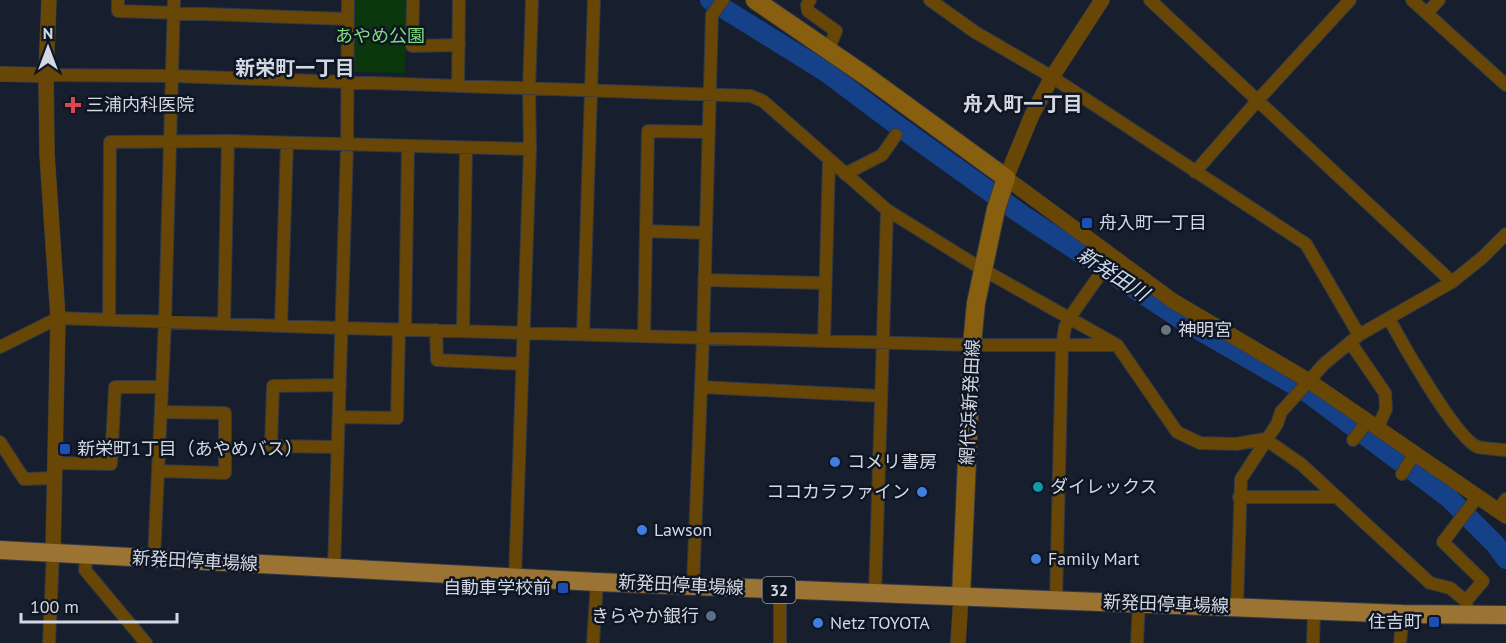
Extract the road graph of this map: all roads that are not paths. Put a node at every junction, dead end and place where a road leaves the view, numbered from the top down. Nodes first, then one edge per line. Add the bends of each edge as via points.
1 (49, 0) edge
2 (118, 0) edge
3 (174, 0) edge
4 (348, 0) edge
5 (413, 0) edge
6 (459, 0) edge
7 (532, 0) edge
8 (594, 0) edge
9 (723, 0) edge
10 (755, 0) edge
11 (810, 0) edge
12 (930, 0) edge
13 (1102, 0) edge
14 (1150, 0) edge
15 (1350, 0) edge
16 (1413, 0) edge
17 (1439, 0) edge
18 (1427, 13) junction
19 (174, 14) junction
20 (348, 19) junction
21 (459, 45) junction
22 (828, 51) junction
23 (0, 74) edge
24 (46, 75) junction
25 (173, 76) junction
26 (1052, 76) junction
27 (348, 83) junction
28 (1506, 85) edge
29 (458, 86) junction
30 (529, 89) junction
31 (590, 91) junction
32 (710, 94) junction
33 (1258, 100) junction
34 (709, 132) junction
35 (896, 135) dead end
36 (171, 140) junction
37 (228, 141) junction
38 (286, 143) junction
39 (347, 145) junction
40 (408, 147) junction
41 (466, 147) junction
42 (530, 149) junction
43 (829, 160) junction
44 (1195, 172) junction
45 (845, 174) junction
46 (1004, 183) junction
47 (887, 210) junction
48 (646, 231) junction
49 (706, 233) junction
50 (1506, 234) edge
51 (1111, 258) junction
52 (982, 268) junction
53 (705, 280) junction
54 (1452, 282) junction
55 (825, 283) junction
56 (1070, 317) junction
57 (58, 318) junction
58 (1389, 319) junction
59 (109, 320) junction
60 (165, 322) junction
61 (224, 324) junction
62 (281, 326) junction
63 (342, 328) junction
64 (402, 329) junction
65 (436, 330) junction
66 (463, 331) junction
67 (522, 332) junction
68 (583, 334) junction
69 (644, 336) junction
70 (703, 338) junction
71 (1354, 338) junction
72 (824, 341) junction
73 (882, 342) junction
74 (972, 345) junction
75 (1117, 345) junction
76 (0, 346) edge
77 (1062, 346) junction
78 (522, 364) junction
79 (340, 386) junction
80 (162, 387) junction
81 (701, 387) junction
82 (1302, 387) junction
83 (881, 396) junction
84 (161, 412) junction
85 (339, 417) junction
86 (1369, 427) junction
87 (1265, 440) junction
88 (1353, 440) dead end
89 (0, 442) edge
90 (338, 447) junction
91 (1506, 450) edge
92 (1412, 458) junction
93 (54, 470) junction
94 (158, 471) junction
95 (1402, 474) dead end
96 (1239, 497) junction
97 (1337, 497) junction
98 (1473, 503) junction
99 (1504, 508) edge
100 (0, 550) edge
101 (53, 553) junction
102 (87, 554) junction
103 (154, 558) junction
104 (334, 569) junction
105 (516, 577) junction
106 (597, 582) junction
107 (693, 585) junction
108 (780, 590) junction
109 (875, 594) junction
110 (961, 597) junction
111 (1056, 600) junction
112 (1139, 602) junction
113 (1237, 606) junction
114 (1467, 608) junction
115 (1314, 610) junction
116 (1403, 614) junction
117 (1506, 615) edge
118 (50, 643) edge
119 (146, 643) edge
120 (593, 643) edge
121 (780, 643) edge
122 (958, 643) edge
123 (1137, 643) edge
124 (1313, 643) edge
125 (1400, 643) edge

1 - 24 street
2 - 19 street via 118,11
3 - 19 street
4 - 20 street
5 - 21 street via 412,46
6 - 21 street
7 - 30 street
8 - 31 street
9 - 32 street via 712,15
10 - 22 main road
11 - 22 street via 808,11 836,31
12 - 26 street via 975,32
13 - 26 street
14 - 33 street
15 - 33 street
16 - 18 street
17 - 18 street
18 - 28 street
19 - 20 street
19 - 25 street
20 - 27 street
21 - 29 street
22 - 46 main road
23 - 24 street
24 - 25 street
24 - 57 street
25 - 27 street
25 - 36 street
26 - 44 street
26 - 46 street
27 - 29 street
27 - 39 street
29 - 30 street
30 - 31 street
30 - 42 street
31 - 32 street
31 - 68 street
32 - 34 street
32 - 43 street via 751,96 764,101
33 - 44 street
33 - 54 street
34 - 48 street via 648,131
34 - 49 street
35 - 45 street via 882,155
36 - 37 street
36 - 59 street via 110,142
36 - 60 street
37 - 38 street
37 - 61 street
38 - 39 street
38 - 62 street
39 - 40 street
39 - 63 street
40 - 41 street
40 - 64 street
41 - 42 street
41 - 66 street
42 - 67 street
43 - 45 street
43 - 55 street
44 - 71 street via 1305,244
45 - 47 street
46 - 51 street
46 - 52 main road, 網代浜新発田線
47 - 52 street
47 - 73 street
48 - 49 street
48 - 69 street
49 - 53 street
50 - 54 street
51 - 56 street
51 - 82 street
52 - 56 street
52 - 74 main road, 網代浜新発田線
53 - 55 street
53 - 70 street
54 - 58 street
55 - 72 street
56 - 75 street
56 - 77 street
57 - 59 street
57 - 76 street
57 - 93 street
58 - 71 street
58 - 91 street via 1429,388 1463,434 1478,447
59 - 60 street
60 - 61 street
60 - 80 street
61 - 62 street
62 - 63 street
63 - 64 street
63 - 79 street
64 - 65 street
64 - 85 street via 397,418
65 - 66 street
65 - 78 street via 437,360
66 - 67 street
67 - 68 street
67 - 78 street
68 - 69 street
69 - 70 street
70 - 72 street
70 - 81 street
71 - 82 street
71 - 86 street via 1385,393 1386,409
72 - 73 street
73 - 74 street
73 - 83 street
74 - 77 street
74 - 110 main road, 網代浜新発田線
75 - 77 street
75 - 87 street via 1177,432 1200,443
77 - 111 street
78 - 105 street
79 - 85 street
79 - 90 street via 273,386 271,446
80 - 84 street
80 - 93 street via 115,387 111,464
81 - 83 street
81 - 107 street
82 - 86 street
82 - 87 street
83 - 109 street
84 - 94 street
84 - 94 street via 225,412 225,473
85 - 90 street
86 - 88 street
86 - 92 street
87 - 96 street via 1241,479
87 - 97 street via 1301,464
89 - 93 street via 24,479
90 - 104 street
92 - 95 street
92 - 98 street
93 - 101 street
94 - 103 street
96 - 97 street
96 - 113 street
97 - 114 street via 1430,582 1450,588
98 - 99 street
98 - 114 street via 1443,542 1483,581
100 - 101 main road, 新発田停車場線 / 32
101 - 102 main road, 新発田停車場線 / 32
101 - 118 street
102 - 103 main road, 新発田停車場線 / 32
102 - 119 street via 86,570
103 - 104 main road, 新発田停車場線 / 32
104 - 105 main road, 新発田停車場線 / 32
105 - 106 main road, 新発田停車場線 / 32
106 - 107 main road, 新発田停車場線 / 32
106 - 120 street
107 - 108 main road, 新発田停車場線 / 32
108 - 109 main road, 新発田停車場線 / 32
108 - 121 street
109 - 110 main road, 新発田停車場線 / 32
110 - 111 main road, 新発田停車場線 / 32
110 - 122 street
111 - 112 main road, 新発田停車場線 / 32
112 - 113 main road, 新発田停車場線 / 32
112 - 123 street
113 - 115 main road, 新発田停車場線 / 32
114 - 116 main road, 新発田停車場線 / 32
114 - 117 main road, 新発田停車場線 / 32
115 - 116 main road, 新発田停車場線 / 32
115 - 124 street
116 - 125 street

